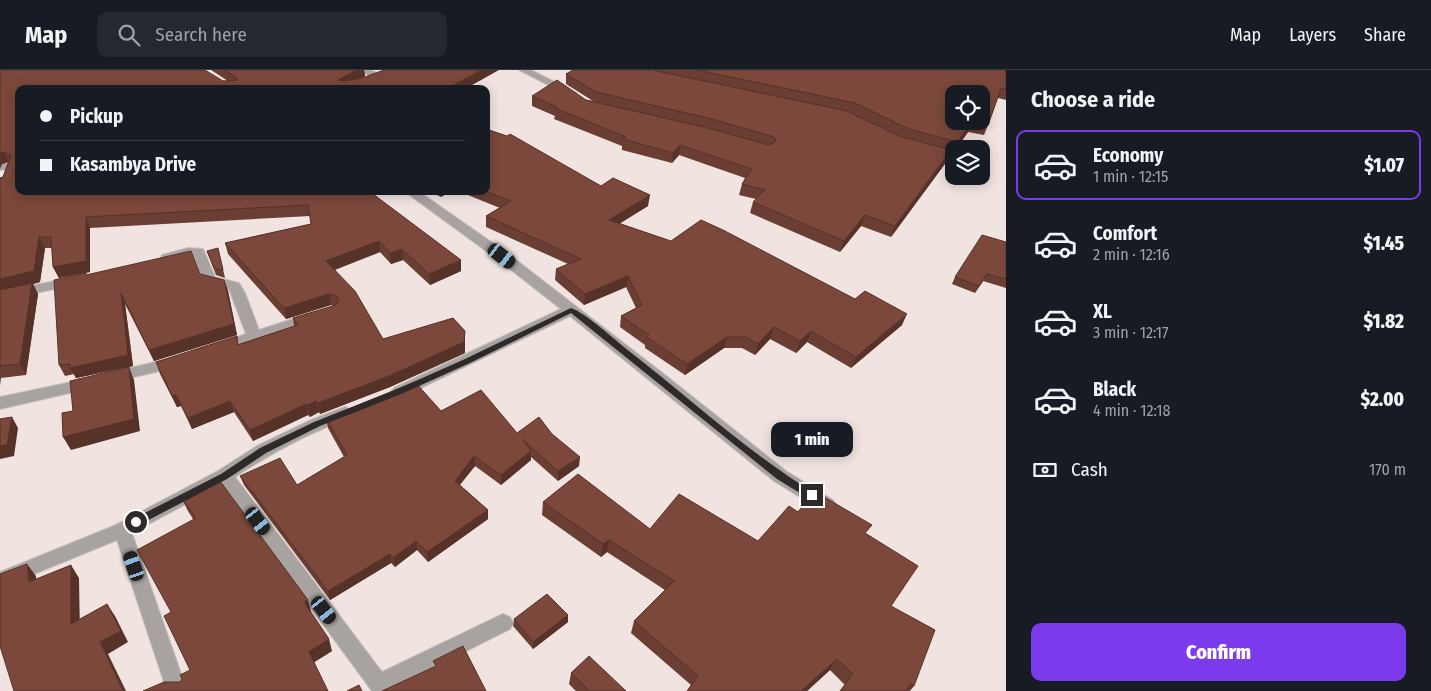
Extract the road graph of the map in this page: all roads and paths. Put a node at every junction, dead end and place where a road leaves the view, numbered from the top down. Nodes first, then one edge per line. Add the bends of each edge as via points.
1 (360, 70) edge
2 (524, 70) edge
3 (363, 82) edge
4 (578, 98) edge
5 (915, 148) edge
6 (945, 156) edge
7 (9, 167) edge
8 (3, 180) edge
9 (416, 195) edge
10 (151, 262) edge
11 (92, 278) edge
12 (0, 296) edge
13 (571, 310) junction
14 (332, 311) edge
15 (254, 336) junction
16 (207, 352) edge
17 (190, 358) edge
18 (387, 397) edge
19 (0, 403) edge
20 (361, 407) edge
21 (224, 476) junction
22 (828, 505) edge
23 (122, 530) junction
24 (0, 580) edge
25 (503, 623) dead end
26 (382, 688) edge
27 (177, 691) edge

1 - 3 street via 383,74
2 - 4 street
5 - 6 street
7 - 8 street
9 - 13 street
10 - 15 street via 199,252 209,280 234,286
11 - 12 street
13 - 18 street
13 - 22 street via 765,465
14 - 15 street
15 - 16 street
17 - 19 street
20 - 21 street via 263,450
21 - 23 street
21 - 26 street
23 - 24 street
23 - 27 street
25 - 26 street

